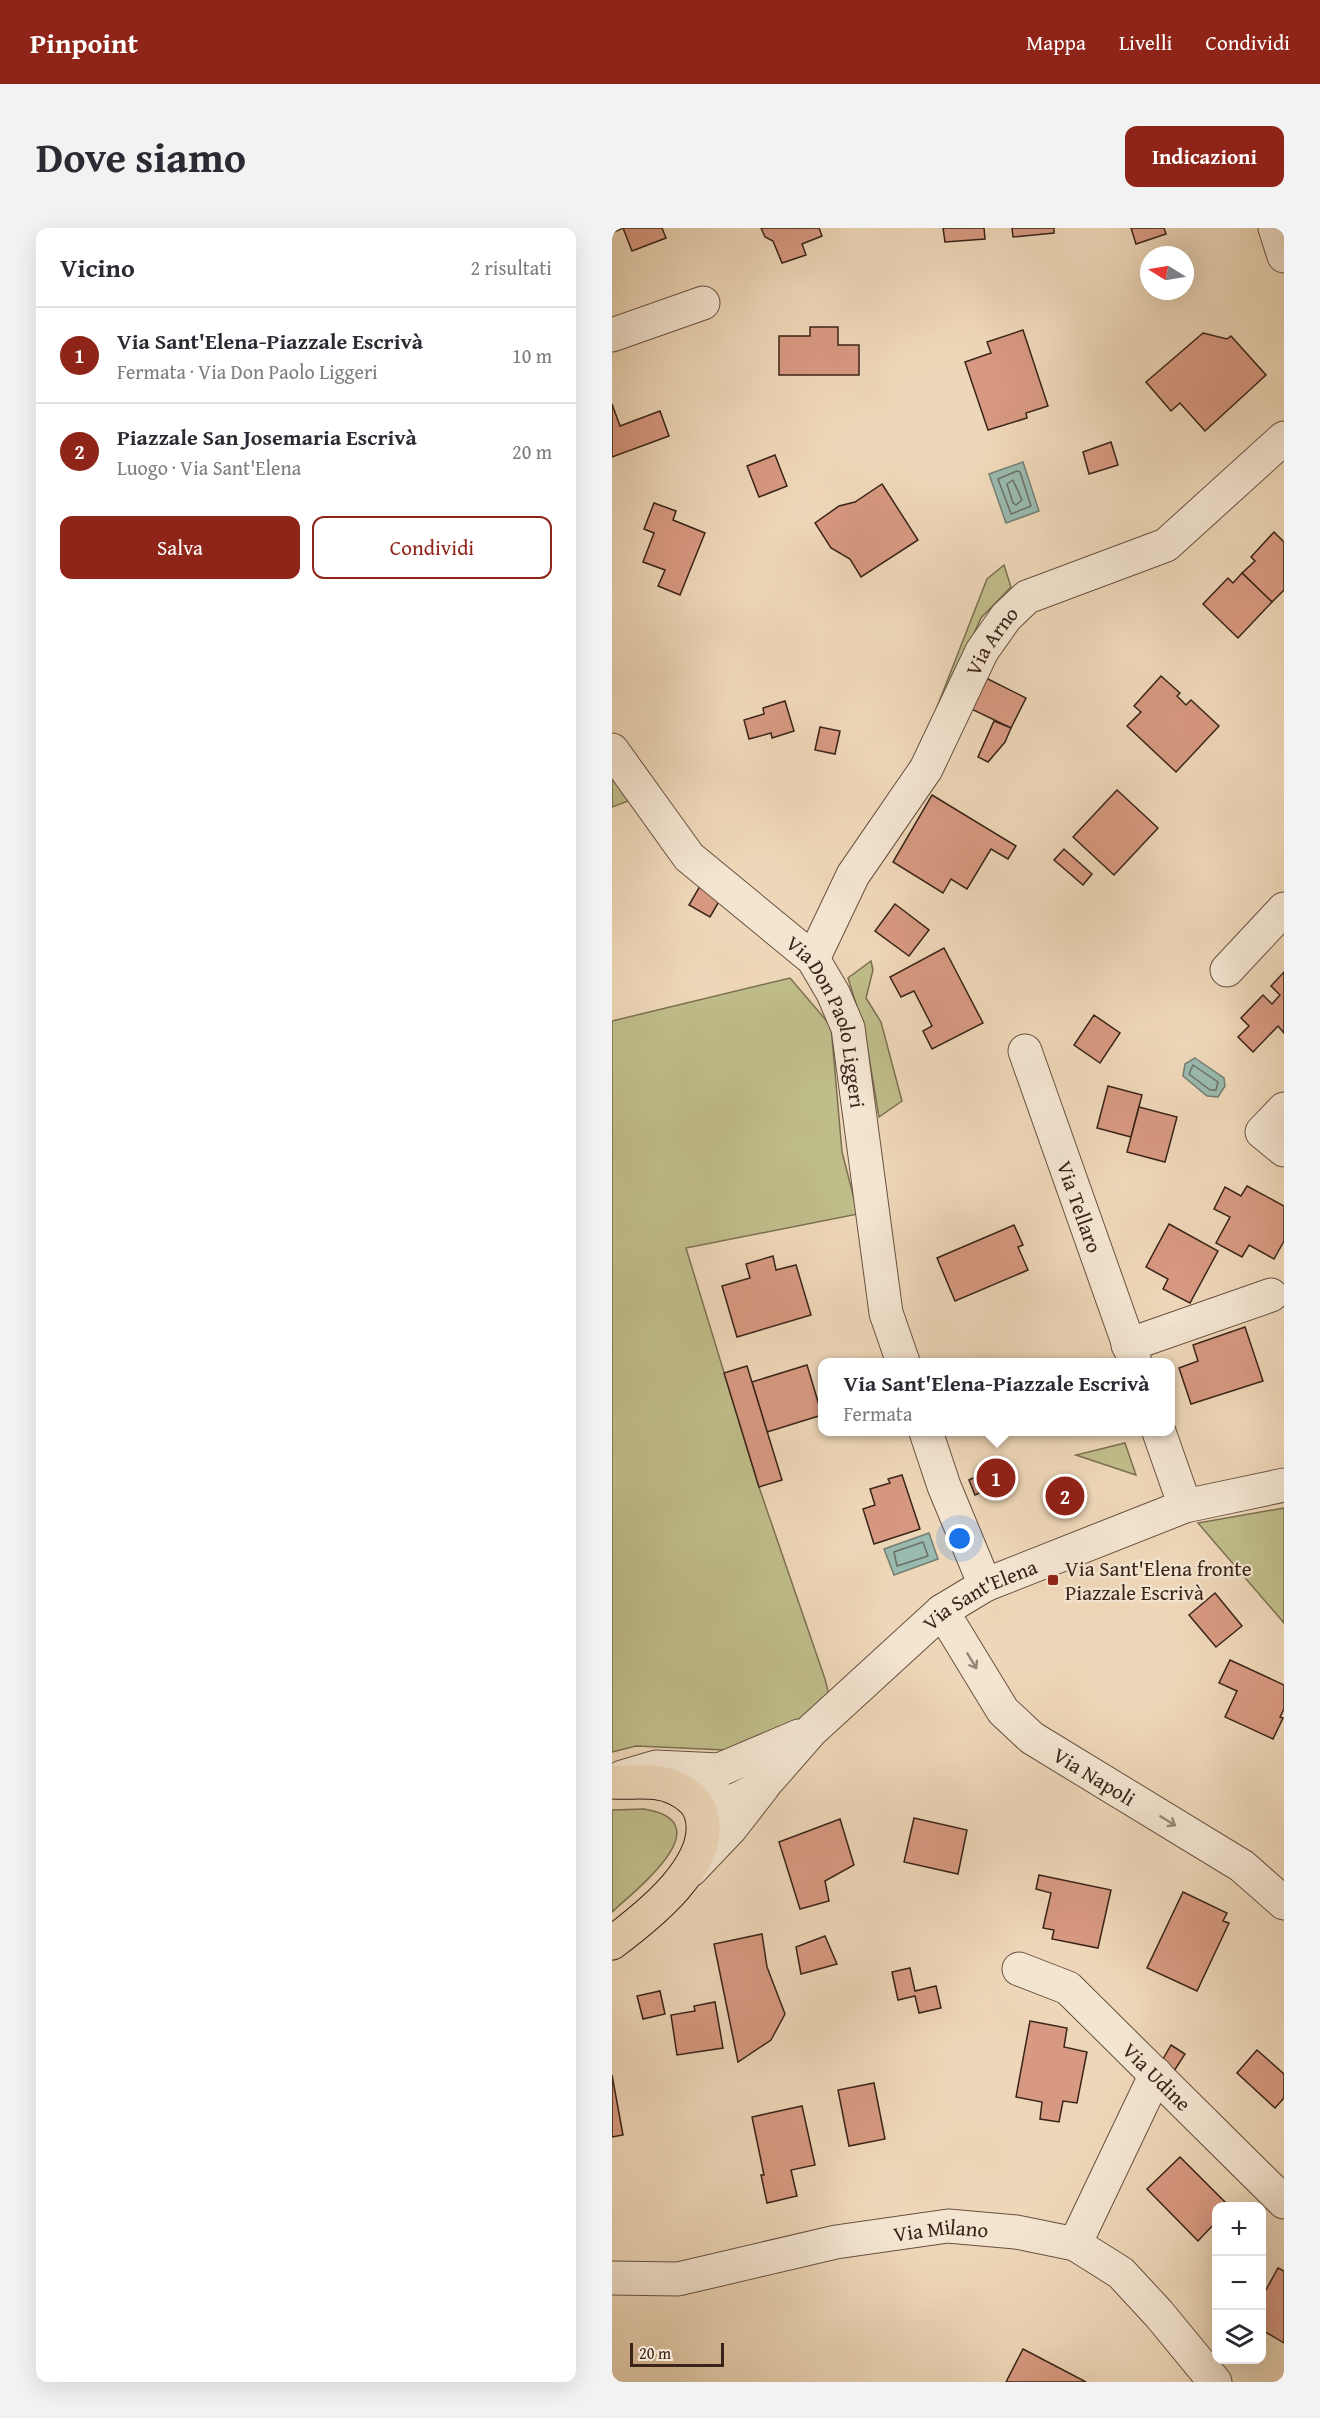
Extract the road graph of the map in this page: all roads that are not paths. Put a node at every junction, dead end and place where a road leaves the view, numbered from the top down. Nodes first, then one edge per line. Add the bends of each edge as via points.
1 (1275, 228) edge
2 (1284, 256) edge
3 (703, 303) dead end
4 (612, 334) edge
5 (1284, 438) edge
6 (612, 750) edge
7 (1284, 909) edge
8 (813, 959) junction
9 (1227, 970) dead end
10 (1025, 1051) dead end
11 (1284, 1109) edge
12 (1284, 1150) edge
13 (1271, 1295) dead end
14 (1132, 1354) edge
15 (902, 1358) edge
16 (928, 1436) edge
17 (1161, 1436) edge
18 (1284, 1485) edge
19 (1185, 1506) junction
20 (985, 1585) junction
21 (942, 1611) junction
22 (812, 1730) junction
23 (719, 1770) junction
24 (612, 1781) edge
25 (763, 1786) junction
26 (698, 1804) junction
27 (691, 1870) junction
28 (1284, 1903) edge
29 (612, 1943) edge
30 (1019, 1969) dead end
31 (1156, 2074) junction
32 (1284, 2202) edge
33 (1075, 2244) junction
34 (612, 2278) edge
35 (1215, 2382) edge

1 - 2 street
3 - 4 street
5 - 8 street, Via Arno via 1166,545 1027,597 1006,617 982,651 926,769 853,875
6 - 8 street, Via Don Paolo Liggeri via 689,857
7 - 9 street
8 - 15 street, Via Don Paolo Liggeri via 834,993 848,1028 886,1312
10 - 14 street, Via Tellaro
11 - 12 street via 1262,1132
13 - 14 street
16 - 20 street
17 - 19 street
18 - 19 street, Via Sant'Elena
19 - 20 street, Via Sant'Elena
20 - 21 street, Via Sant'Elena
21 - 22 street, Via Sant'Elena
21 -> 28 street, Via Napoli via 1003,1711 1032,1738 1242,1866
22 - 23 street
22 - 25 street
23 - 24 street via 656,1767
23 - 26 street via 704,1785
24 - 26 main road via 660,1783
25 - 26 street via 720,1804
25 - 27 street
26 - 27 main road via 705,1826 704,1839
27 - 29 main road
30 - 31 street, Via Udine via 1068,1988
31 - 32 street, Via Udine
31 - 33 street
33 - 34 street, Via Milano via 1016,2232 948,2226 836,2242 678,2278
33 - 35 street, Via Milano via 1121,2273

